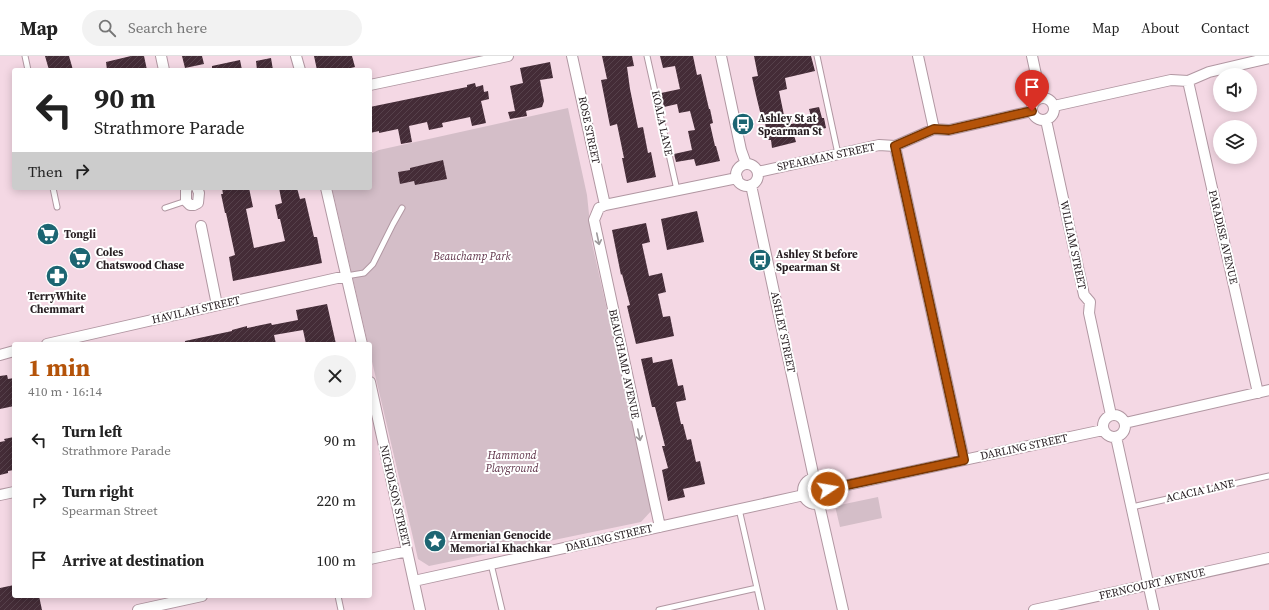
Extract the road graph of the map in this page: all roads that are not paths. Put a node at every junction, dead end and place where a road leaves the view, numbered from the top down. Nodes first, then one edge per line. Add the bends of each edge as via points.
1 (25, 56) edge
2 (161, 56) edge
3 (296, 56) edge
4 (508, 56) edge
5 (572, 56) edge
6 (647, 56) edge
7 (721, 56) edge
8 (817, 56) edge
9 (918, 56) edge
10 (1032, 56) edge
11 (1269, 58) edge
12 (28, 68) edge
13 (164, 68) edge
14 (299, 68) edge
15 (1188, 81) junction
16 (372, 85) edge
17 (1041, 98) junction
18 (1054, 106) junction
19 (1032, 111) junction
20 (1046, 120) junction
21 (934, 129) junction
22 (895, 146) junction
23 (838, 154) junction
24 (746, 164) junction
25 (758, 172) junction
26 (737, 178) junction
27 (751, 185) junction
28 (53, 190) edge
29 (186, 190) edge
30 (198, 190) edge
31 (326, 190) edge
32 (677, 190) junction
33 (186, 201) junction
34 (605, 205) junction
35 (57, 207) dead end
36 (165, 208) dead end
37 (402, 208) dead end
38 (201, 226) dead end
39 (346, 276) junction
40 (217, 305) junction
41 (56, 342) edge
42 (362, 342) edge
43 (12, 352) edge
44 (0, 355) edge
45 (1269, 390) edge
46 (1258, 393) junction
47 (372, 402) edge
48 (373, 412) edge
49 (1111, 415) junction
50 (1125, 423) junction
51 (1103, 430) junction
52 (1116, 437) junction
53 (964, 460) junction
54 (1269, 476) edge
55 (814, 478) junction
56 (828, 489) junction
57 (12, 492) edge
58 (0, 495) edge
59 (804, 495) junction
60 (819, 504) junction
61 (1132, 507) junction
62 (740, 509) junction
63 (660, 527) junction
64 (407, 551) junction
65 (1269, 558) edge
66 (372, 559) edge
67 (491, 564) junction
68 (414, 581) junction
69 (1148, 584) junction
70 (757, 588) junction
71 (193, 598) edge
72 (338, 598) edge
73 (138, 610) edge
74 (341, 610) edge
75 (420, 610) edge
76 (502, 610) edge
77 (659, 610) edge
78 (762, 610) edge
79 (843, 610) edge
80 (1034, 610) edge
81 (1154, 610) edge

1 - 12 lane
2 - 13 street
3 - 14 street
4 - 16 street
5 - 34 street, ROSE STREET
6 - 32 lane, KOALA LANE
7 - 24 street
8 - 23 lane
9 - 21 street
10 - 17 street
11 - 15 street via 1209,72
15 - 18 street via 1171,80
15 - 46 street, PARADISE AVENUE
17 - 18 street via 1048,98
17 - 19 street via 1034,103
18 - 20 street via 1053,115
19 - 20 street via 1037,118
19 - 21 street, SPEARMAN STREET via 949,130
20 - 49 street, WILLIAM STREET via 1084,296 1090,302 1089,313
21 - 22 street, SPEARMAN STREET
22 - 23 street, SPEARMAN STREET via 880,145
22 - 53 street
23 - 25 street, SPEARMAN STREET
24 - 25 street via 754,166
24 - 26 street via 738,169
25 - 27 street via 757,179
26 - 27 street via 743,184
26 - 32 street
27 - 55 street, ASHLEY STREET
28 - 35 lane
29 - 33 street
30 - 33 street via 198,202 190,205
31 - 39 street
32 - 34 street
33 - 36 lane
34 -> 63 street, BEAUCHAMP AVENUE via 599,208 596,214 595,227
37 - 39 lane via 373,264 364,273
38 - 40 street
39 - 40 street, HAVILAH STREET
39 - 42 street
40 - 41 street, HAVILAH STREET
43 - 44 street
45 - 46 street
46 - 50 street
47 - 48 street, NICHOLSON STREET
48 - 64 street, NICHOLSON STREET
49 - 50 street via 1118,415
49 - 51 street via 1103,420
50 - 52 street via 1122,434
51 - 52 street via 1108,436
51 - 53 street, DARLING STREET
52 - 61 street
53 - 56 street, DARLING STREET
54 - 61 lane, ACACIA LANE
55 - 56 street via 823,481
55 - 59 street via 805,484
56 - 60 street via 826,500
57 - 58 street
59 - 60 street via 812,503
59 - 62 street, DARLING STREET
60 - 79 street
61 - 69 street
62 - 63 street, DARLING STREET
62 - 70 lane
63 - 67 street, DARLING STREET
64 - 66 street
64 - 68 street, NICHOLSON STREET
65 - 69 street, FERNCOURT AVENUE
67 - 68 street, DARLING STREET
67 - 76 lane
68 - 75 street, NICHOLSON STREET
69 - 80 street, FERNCOURT AVENUE
69 - 81 street
70 - 77 lane
70 - 78 lane
71 - 73 street
72 - 74 lane

